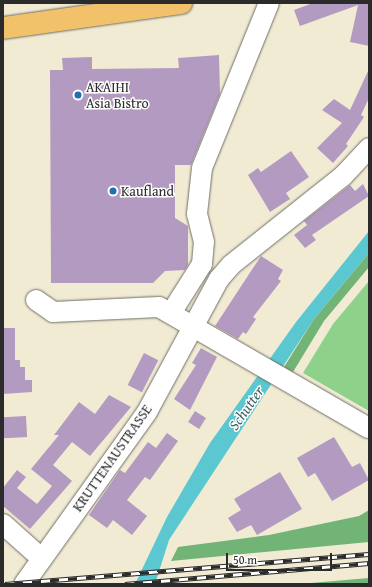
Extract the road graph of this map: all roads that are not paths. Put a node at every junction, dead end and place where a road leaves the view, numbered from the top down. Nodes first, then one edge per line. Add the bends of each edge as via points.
1 (181, 3) edge
2 (269, 3) edge
3 (3, 28) edge
4 (369, 148) edge
5 (36, 300) dead end
6 (171, 312) junction
7 (191, 326) junction
8 (369, 428) edge
9 (3, 524) edge
10 (42, 558) junction
11 (24, 584) edge

1 - 3 main road
2 - 6 street via 202,168 198,214 204,242 202,264
4 - 7 street, KRUTTENAUSTRASSE via 343,176 231,266
5 - 6 street via 53,312 145,305
6 - 7 street
7 - 8 street via 291,380
7 - 10 street, KRUTTENAUSTRASSE via 147,412
9 - 10 street
10 - 11 street, KRUTTENAUSTRASSE

